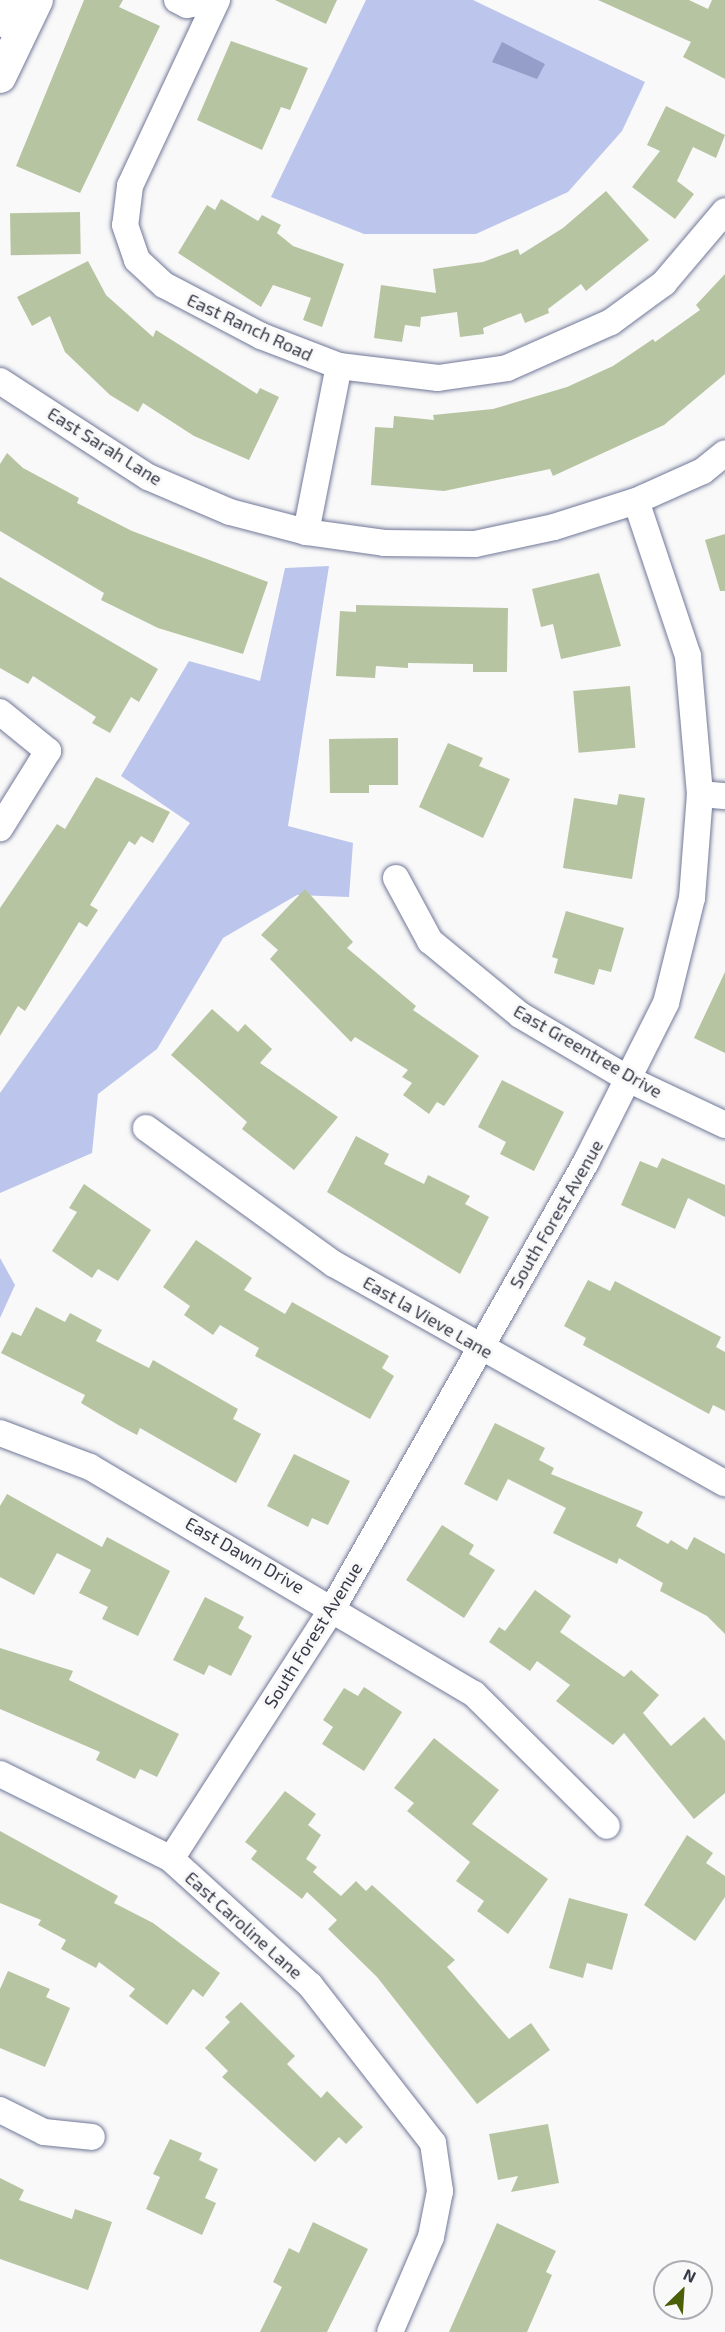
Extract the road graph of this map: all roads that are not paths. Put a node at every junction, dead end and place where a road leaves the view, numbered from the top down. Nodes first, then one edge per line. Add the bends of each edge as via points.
1 (10, 0) edge
2 (36, 0) edge
3 (177, 0) edge
4 (216, 1) edge
5 (0, 21) edge
6 (0, 77) edge
7 (725, 211) edge
8 (339, 366) junction
9 (0, 381) edge
10 (725, 453) edge
11 (636, 501) junction
12 (306, 531) junction
13 (0, 712) edge
14 (700, 794) junction
15 (725, 796) edge
16 (0, 828) edge
17 (396, 878) dead end
18 (630, 1080) junction
19 (725, 1125) edge
20 (146, 1128) dead end
21 (480, 1347) junction
22 (0, 1433) edge
23 (725, 1483) edge
24 (334, 1606) junction
25 (0, 1774) edge
26 (607, 1826) dead end
27 (171, 1859) junction
28 (0, 2110) edge
29 (92, 2137) dead end
30 (390, 2332) edge

1 - 5 street
2 - 6 street
3 - 4 street via 187,5
4 - 8 street, East Ranch Road via 130,186 125,225 137,260 164,285 206,310
7 - 8 street, East Ranch Road via 664,284 611,322 565,345 507,368 438,378
8 - 12 street
9 - 12 street, East Sarah Lane via 148,477 230,512
10 - 11 street, East Sarah Lane via 703,471
11 - 12 street, East Sarah Lane via 476,544 384,543
11 - 14 street, South Forest Avenue via 688,656
13 - 16 street via 48,751
14 - 15 street
14 - 18 street, South Forest Avenue via 692,898 666,1004
17 - 18 street, East Greentree Drive via 430,941 520,1015
18 - 19 street, East Greentree Drive
18 - 21 street, South Forest Avenue
20 - 21 street, East la Vieve Lane via 334,1264
21 - 23 street, East la Vieve Lane
21 - 24 street, South Forest Avenue
22 - 24 street, East Dawn Drive via 90,1467
24 - 26 street, East Dawn Drive via 474,1694
24 - 27 street, South Forest Avenue
25 - 27 street, East Caroline Lane
27 - 30 street, East Caroline Lane via 310,1985 433,2144 440,2191 431,2237
28 - 29 street via 44,2132

